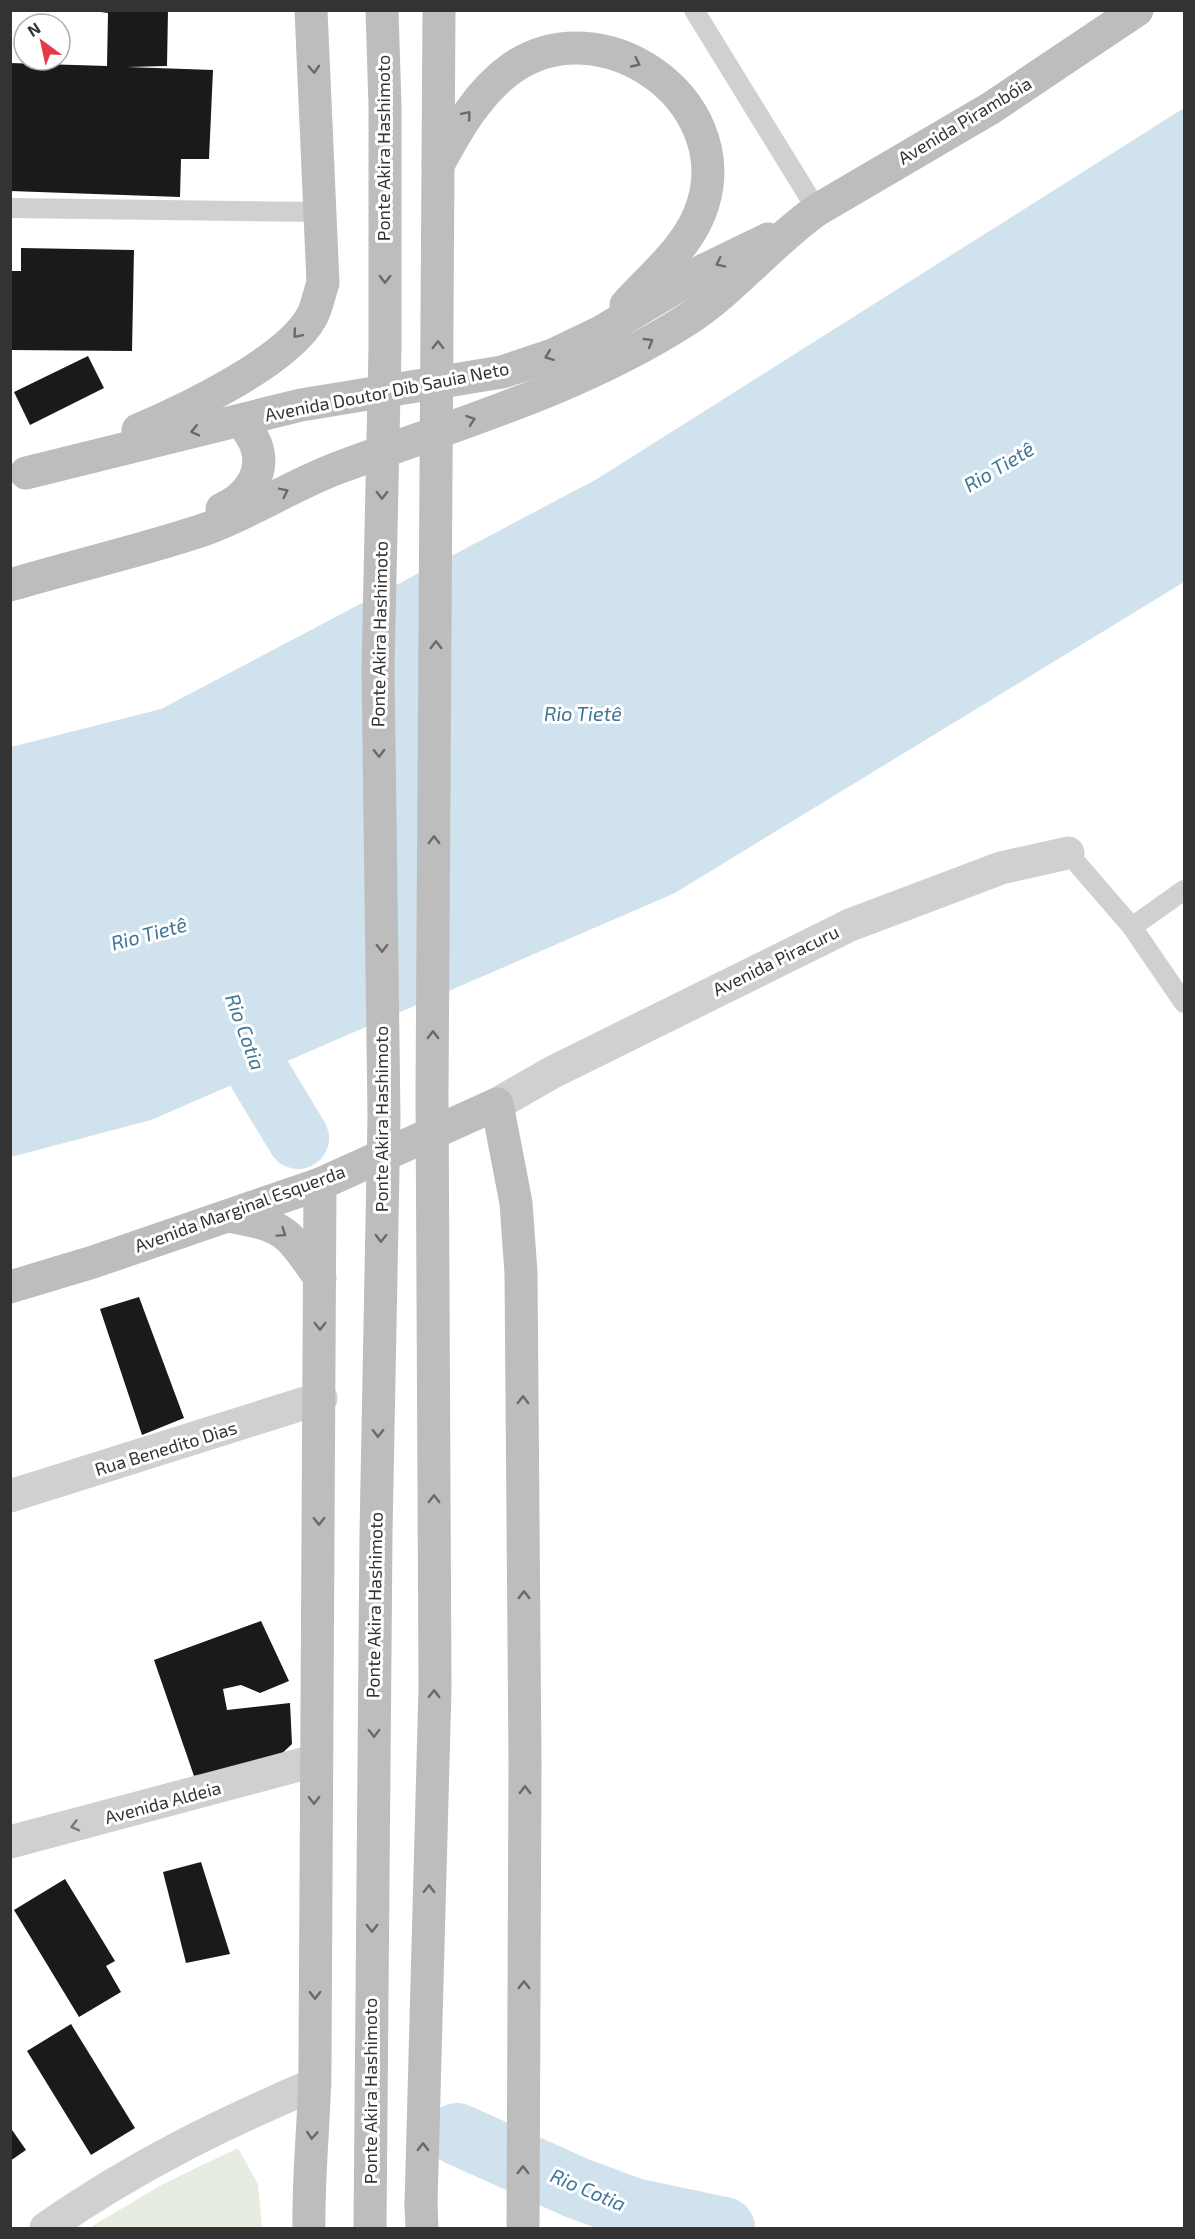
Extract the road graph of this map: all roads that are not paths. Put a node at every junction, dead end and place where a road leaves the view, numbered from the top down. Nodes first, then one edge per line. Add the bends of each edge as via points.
1 (311, 10) edge
2 (382, 10) edge
3 (439, 10) edge
4 (694, 10) edge
5 (1137, 10) edge
6 (438, 165) junction
7 (10, 208) edge
8 (321, 212) junction
9 (804, 219) junction
10 (601, 332) junction
11 (242, 420) junction
12 (18, 476) edge
13 (45, 574) junction
14 (10, 585) edge
15 (1068, 853) joint
16 (1185, 890) edge
17 (1132, 927) junction
18 (1185, 1003) edge
19 (497, 1104) junction
20 (320, 1184) junction
21 (228, 1216) junction
22 (320, 1278) junction
23 (10, 1287) edge
24 (321, 1398) junction
25 (10, 1497) edge
26 (314, 1761) junction
27 (10, 1842) edge
28 (315, 2084) junction
29 (422, 2217) edge
30 (46, 2229) edge
31 (309, 2229) edge
32 (370, 2229) edge
33 (523, 2229) edge

1 -> 8 main road
2 -> 32 main road, Ponte Akira Hashimoto, bridge via 385,347 378,669 384,1117 375,1546
3 - 6 main road, bridge
4 - 9 lane
5 - 9 main road, Avenida Pirambóia via 991,108
6 -> 10 main road via 460,123 483,96 513,68 534,58 562,48 589,48 631,60 661,76 686,104 704,137 710,168 703,206 684,243
29 -> 6 main road, bridge via 435,1688 432,1093
7 - 8 lane
8 -> 12 main road via 323,283 311,318 292,341 208,397 74,457
9 -> 10 main road, Avenida Doutor Dib Sauia Neto via 706,269
13 -> 9 main road, Avenida Doutor Dib Sauia Neto via 204,529 317,475 522,402 613,363 686,321 726,292
10 -> 11 main road, Avenida Doutor Dib Sauia Neto via 554,355 502,372 301,405
11 -> 12 main road, Avenida Doutor Dib Sauia Neto
11 - 13 main road via 256,446 259,470 248,492 232,505
13 - 14 main road
15 - 17 lane
15 - 19 street, Avenida Piracuru via 1000,868 850,925 551,1073
16 - 17 lane
17 - 18 lane
19 - 20 main road, Avenida Marginal Esquerda
33 -> 19 main road via 521,1273 516,1203
20 - 21 main road, Avenida Marginal Esquerda
20 - 22 main road
21 -> 22 main road via 265,1222 286,1233
21 - 23 main road, Avenida Marginal Esquerda
22 -> 24 main road
24 - 25 street, Rua Benedito Dias
24 -> 26 main road
26 -> 27 street, Avenida Aldeia
26 -> 28 main road
28 - 30 street via 161,2155 100,2190
28 -> 31 main road

